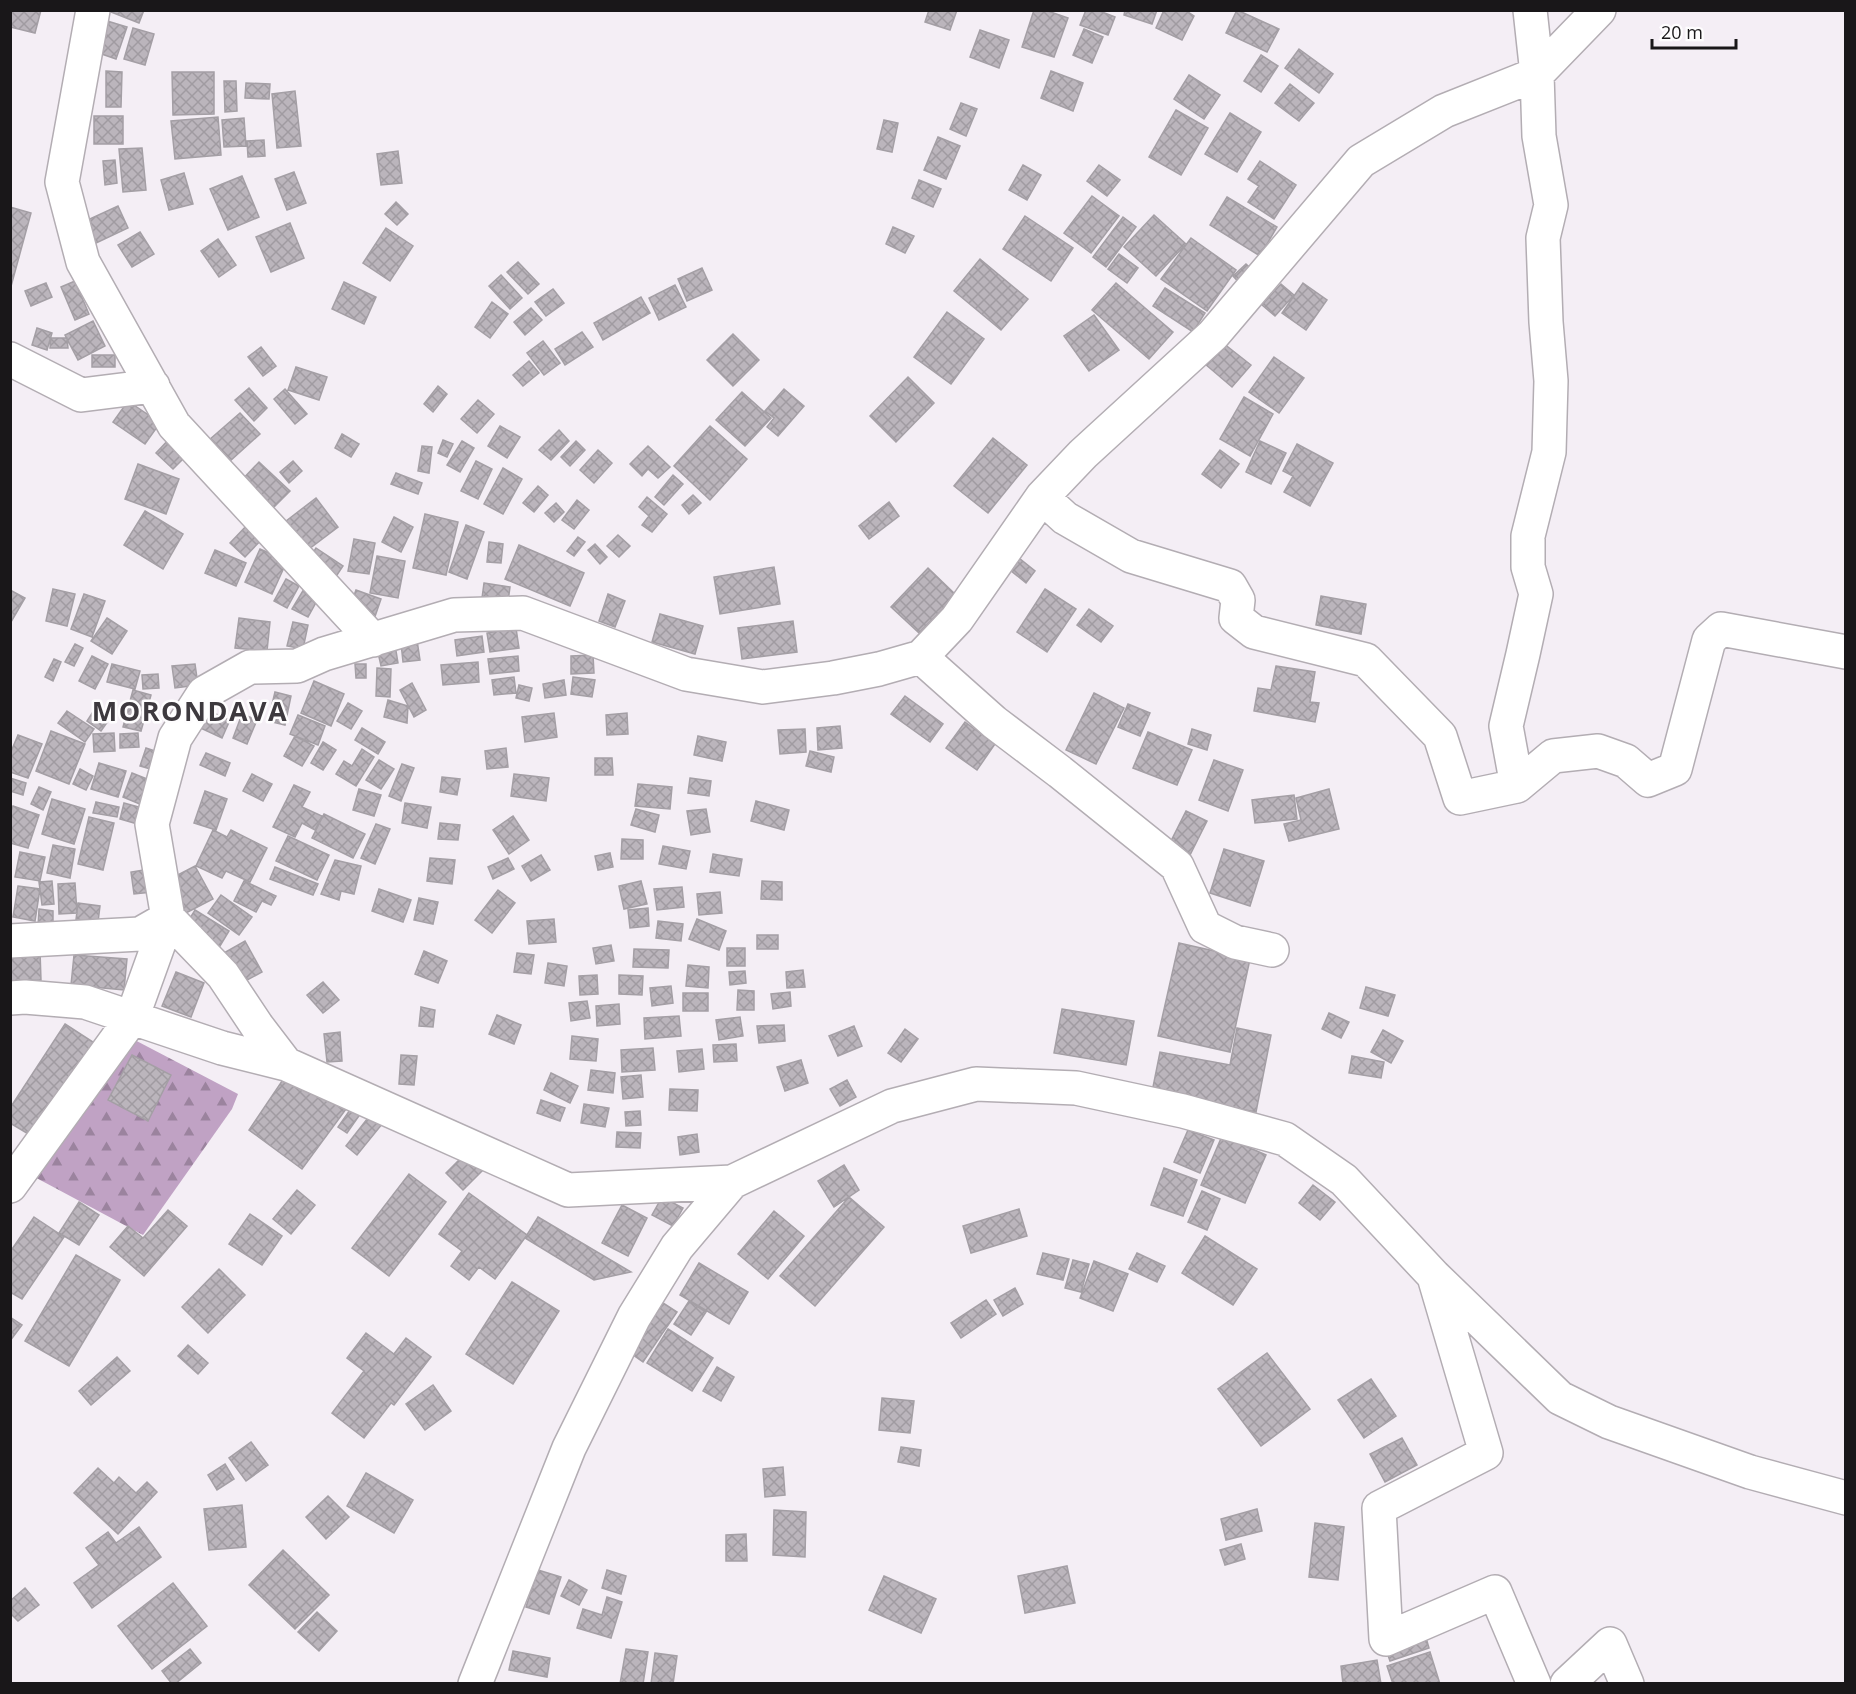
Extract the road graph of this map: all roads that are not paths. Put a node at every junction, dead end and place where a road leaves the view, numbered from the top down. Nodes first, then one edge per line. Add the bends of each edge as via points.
1 (93, 10) edge
2 (1530, 10) edge
3 (1599, 10) edge
4 (1538, 74) junction
5 (10, 359) edge
6 (153, 386) junction
7 (1042, 497) junction
8 (373, 640) junction
9 (1845, 652) edge
10 (921, 657) junction
11 (1517, 786) junction
12 (168, 918) junction
13 (10, 941) edge
14 (1272, 950) dead end
15 (10, 998) edge
16 (132, 1018) junction
17 (286, 1064) junction
18 (732, 1182) junction
19 (10, 1186) edge
20 (1434, 1276) junction
21 (1845, 1498) edge
22 (475, 1683) edge
23 (1534, 1683) edge
24 (1567, 1683) edge
25 (1627, 1683) edge

1 - 6 street via 62,182 83,262
2 - 4 street
3 - 4 street
4 - 7 street via 1444,111 1361,160 1213,335 1083,454
4 - 11 street via 1539,136 1551,204 1543,238 1550,428 1549,452 1528,536 1528,567 1536,594 1506,726
5 - 6 street via 81,395
6 - 8 street via 174,425
7 - 10 street via 957,619
7 - 11 street via 1065,518 1131,556 1230,586 1238,600 1236,618 1254,632 1366,660 1440,736 1460,798
8 - 10 street via 454,615 523,613 686,674 763,687 833,678
8 - 12 street via 297,666 250,667 204,693 175,738 152,825
9 - 11 street via 1721,629 1709,640 1675,769 1648,780 1626,761 1598,751 1553,756
10 - 14 street via 994,722 1177,866 1205,927 1235,942
12 - 13 street via 140,934
12 - 16 street
12 - 17 street via 223,975
15 - 16 street via 85,1002
16 - 17 street
16 - 19 street
17 - 18 street via 568,1190
18 - 20 street via 892,1106 976,1084 1077,1088 1285,1139 1344,1180
18 - 22 street via 677,1248 634,1317 568,1448
20 - 21 street via 1560,1398 1609,1422 1750,1472
20 - 23 street via 1486,1453 1379,1509 1386,1639 1495,1592
24 - 25 street via 1610,1644

